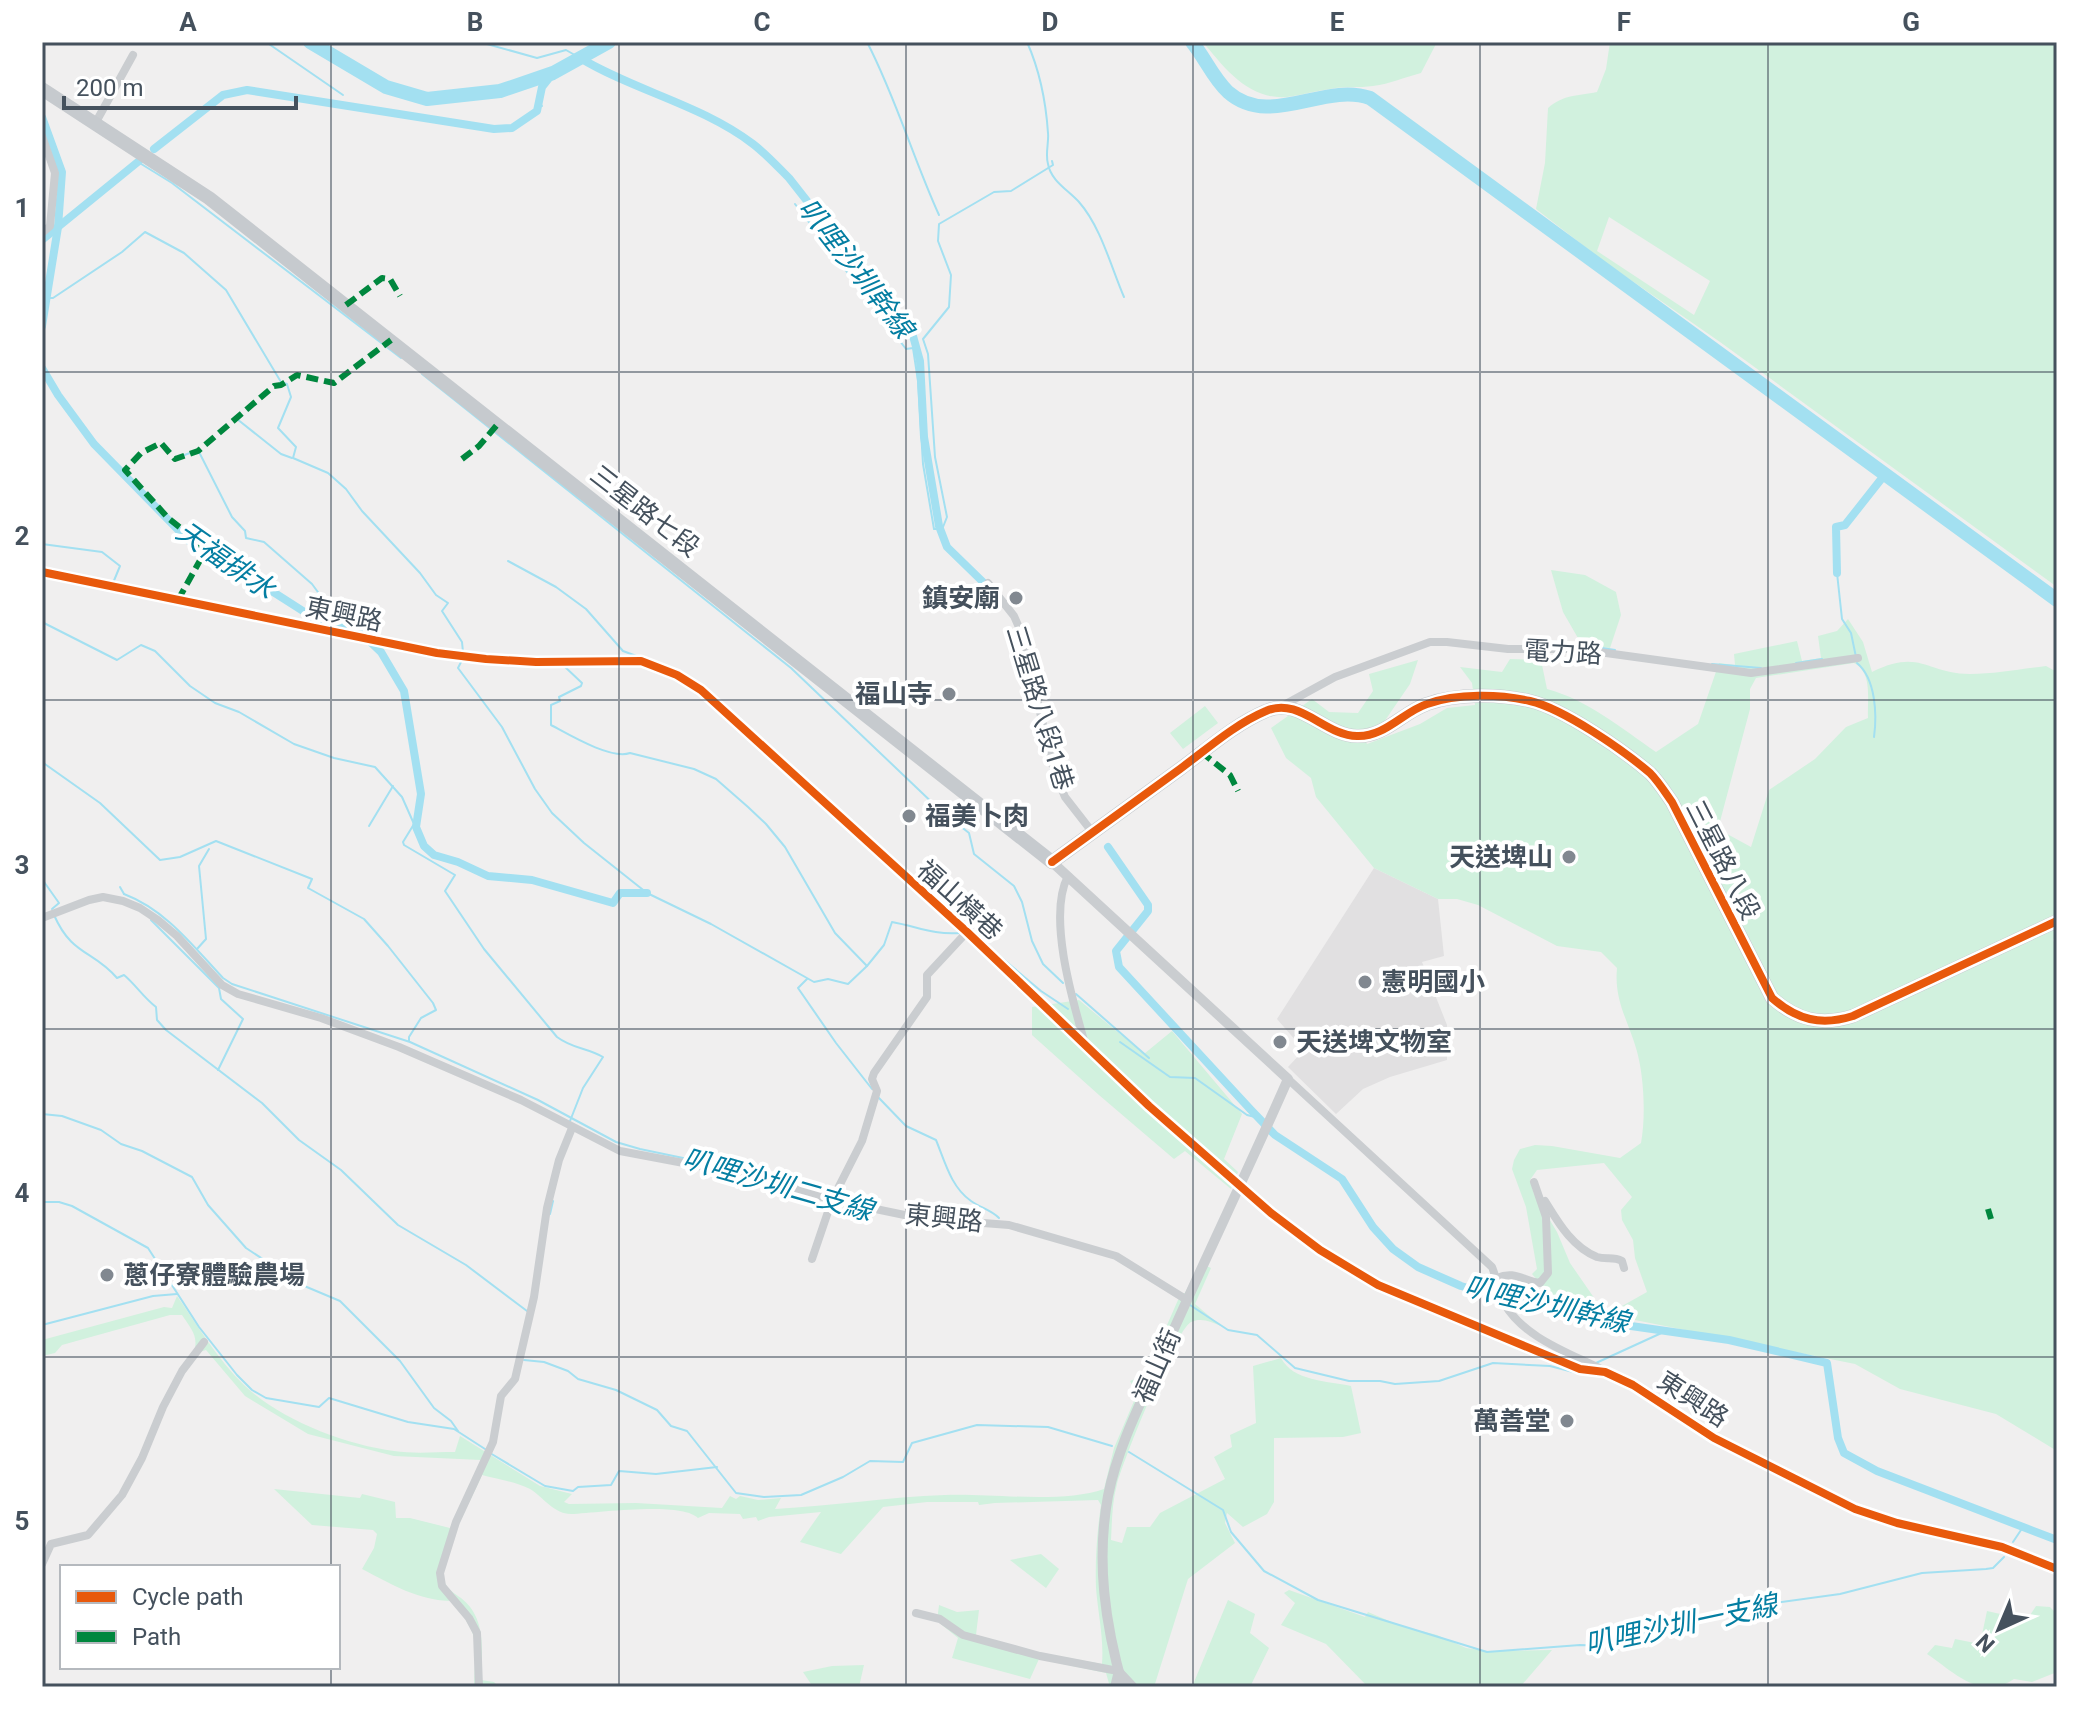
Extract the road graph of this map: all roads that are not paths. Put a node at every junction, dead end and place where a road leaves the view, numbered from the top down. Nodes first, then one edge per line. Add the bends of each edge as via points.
1 (133, 55) dead end
2 (42, 89) edge
3 (96, 122) junction
4 (42, 136) edge
5 (42, 233) edge
6 (42, 572) edge
7 (988, 583) dead end
8 (1858, 658) dead end
9 (641, 661) joint
10 (1281, 707) junction
11 (1093, 833) junction
12 (1052, 862) junction
13 (1068, 876) junction
14 (42, 918) edge
15 (2057, 921) edge
16 (967, 932) junction
17 (1076, 1013) junction
18 (1057, 1018) junction
19 (1086, 1045) junction
20 (1288, 1079) junction
21 (572, 1128) junction
22 (1534, 1182) dead end
23 (1241, 1184) junction
24 (1540, 1194) junction
25 (832, 1200) junction
26 (812, 1259) dead end
27 (1624, 1268) dead end
28 (1497, 1278) junction
29 (1187, 1300) junction
30 (204, 1342) dead end
31 (1605, 1372) junction
32 (42, 1564) edge
33 (2057, 1569) edge
34 (916, 1613) dead end
35 (1118, 1671) junction
36 (479, 1687) edge
37 (1114, 1687) edge
38 (1123, 1687) edge
39 (1134, 1687) edge

1 - 3 street
2 - 3 main road, 三星路七段
3 - 12 main road, 三星路七段 via 209,198
4 - 5 street via 55,173 53,214
6 - 9 street, 東興路 via 486,659
7 - 11 street, 三星路八段1巷 via 1021,632 1054,771 1065,797
8 - 10 street, 電力路 via 1751,673 1577,649 1430,642 1335,677
9 - 16 street, 福山橫巷 via 701,690
10 - 11 main road via 1241,725
10 - 15 main road, 三星路八段 via 1358,737 1443,699 1531,701 1564,715 1652,775 1672,802 1772,998 1785,1010 1815,1022 1853,1016
11 - 12 main road
12 - 13 street
13 - 17 street via 1059,907
13 - 20 street
14 - 21 street, 東興路 via 103,897 123,901 158,920 230,990 399,1047
16 - 18 street, 福山橫巷
16 - 25 street via 927,975 927,997 874,1073 877,1091 862,1141
17 - 18 street
17 - 19 street
18 - 19 street, 福山橫巷
19 - 23 street, 福山橫巷
20 - 23 street, 福山街
20 - 28 street via 1492,1267
21 - 25 street, 東興路 via 620,1151 758,1177
21 - 36 street via 547,1208 515,1379 501,1396 493,1442 456,1522 440,1573 442,1586 477,1633
22 - 24 street
23 - 29 street, 福山街
23 - 31 street, 東興路 via 1320,1250 1378,1285 1580,1369
24 - 27 street via 1584,1250 1615,1257
24 - 28 street via 1546,1217 1545,1280 1533,1282 1519,1274
25 - 26 street
25 - 29 street, 東興路 via 919,1218 991,1222 1039,1233 1116,1256
28 - 31 street via 1512,1316
29 - 35 street, 福山街 via 1130,1429 1108,1495 1103,1594
30 - 32 street via 182,1371 122,1495 88,1535 51,1544
31 - 33 street, 東興路 via 1714,1438 1855,1509 2002,1547
34 - 35 street via 940,1619 963,1635
35 - 37 street, 福山街
35 - 38 street, 福山街
35 - 39 street

